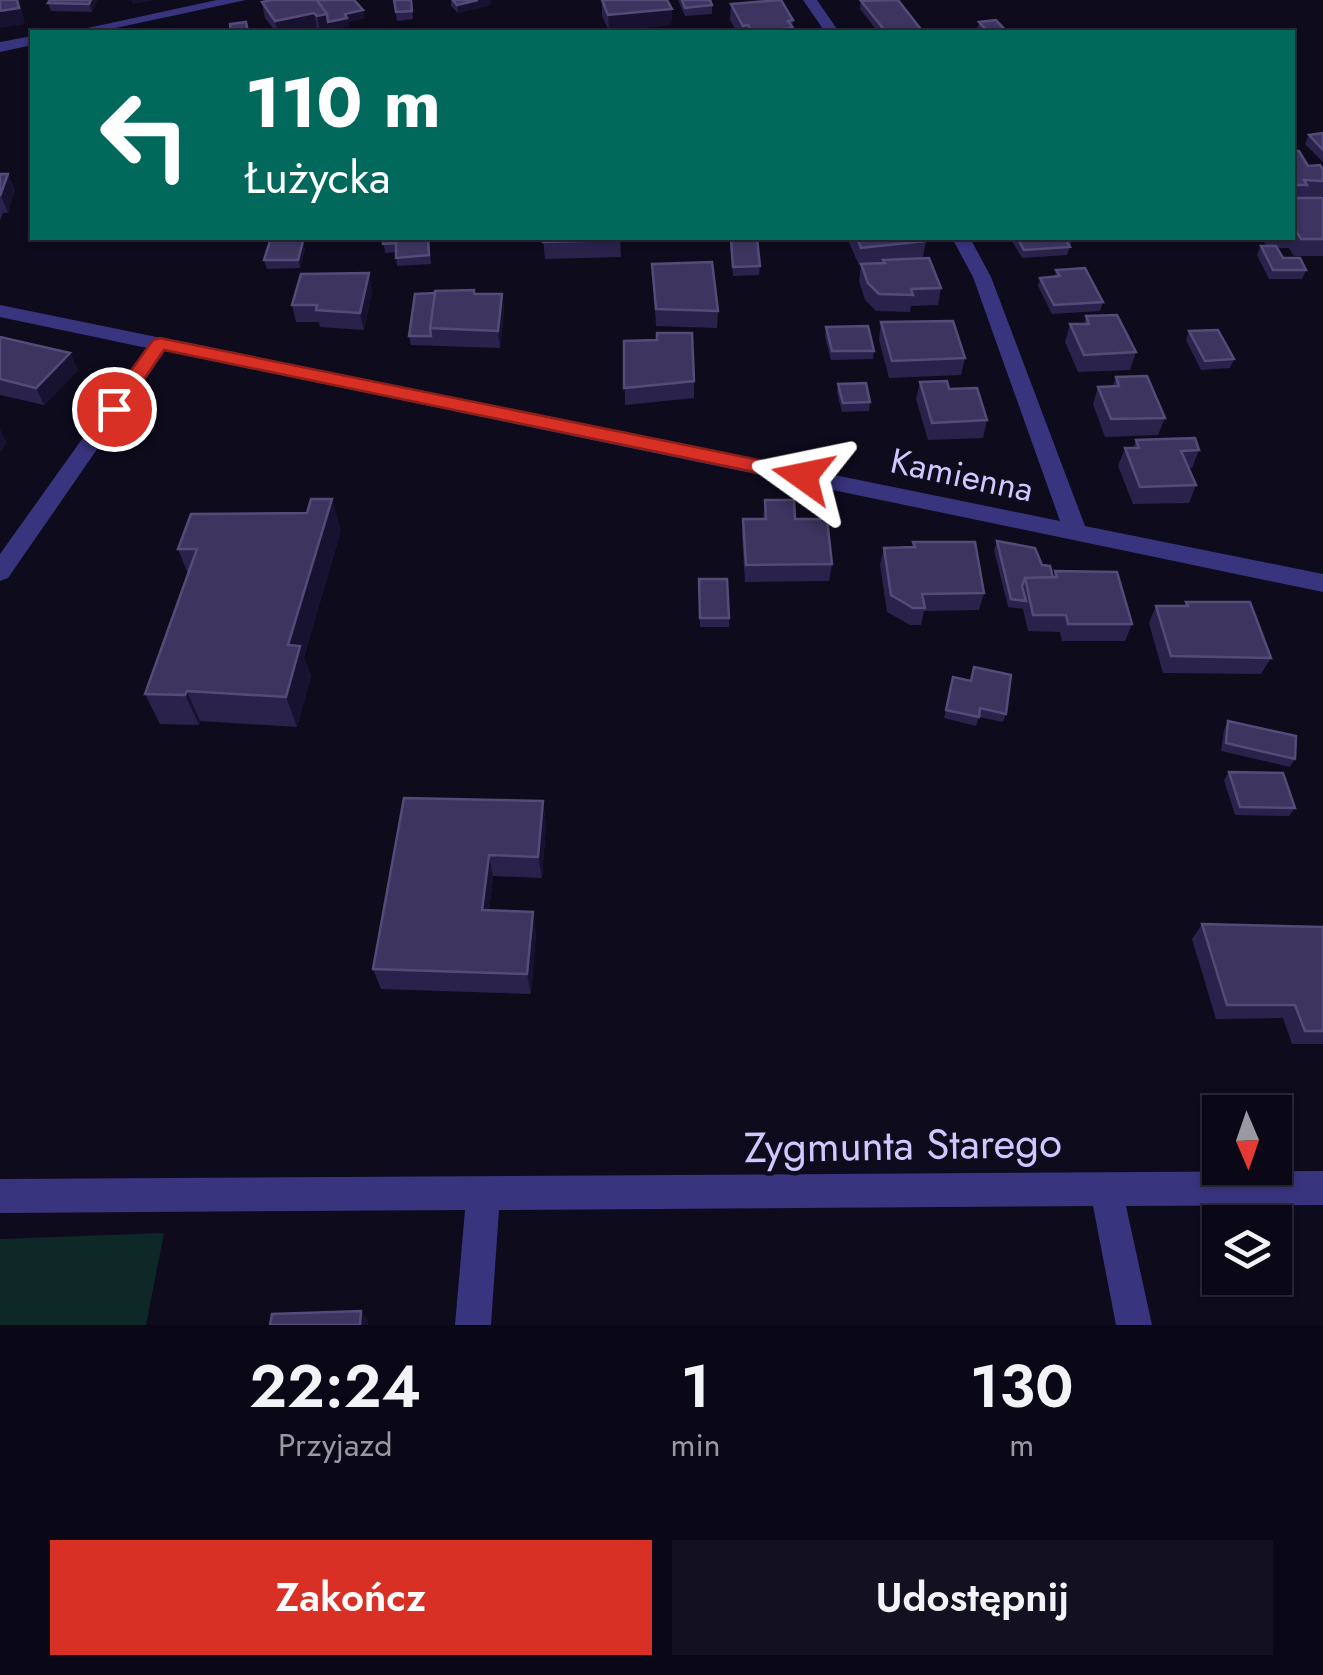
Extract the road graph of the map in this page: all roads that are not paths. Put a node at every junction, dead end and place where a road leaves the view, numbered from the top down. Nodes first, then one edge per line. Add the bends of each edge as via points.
1 (239, 0) edge
2 (810, 0) edge
3 (87, 30) edge
4 (831, 30) edge
5 (30, 41) edge
6 (0, 46) edge
7 (963, 240) edge
8 (0, 311) edge
9 (160, 344) junction
10 (1076, 532) junction
11 (0, 572) edge
12 (1323, 583) edge
13 (1106, 1188) junction
14 (1323, 1188) edge
15 (483, 1194) junction
16 (0, 1196) edge
17 (474, 1325) edge
18 (1134, 1325) edge

1 - 3 street
2 - 4 street
5 - 6 street
7 - 10 street
8 - 9 street, Kamienna
9 - 10 street, Kamienna
9 - 11 street
10 - 12 street, Kamienna
13 - 14 street, Zygmunta Starego
13 - 15 street, Zygmunta Starego
13 - 18 street
15 - 16 street, Zygmunta Starego
15 - 17 street

